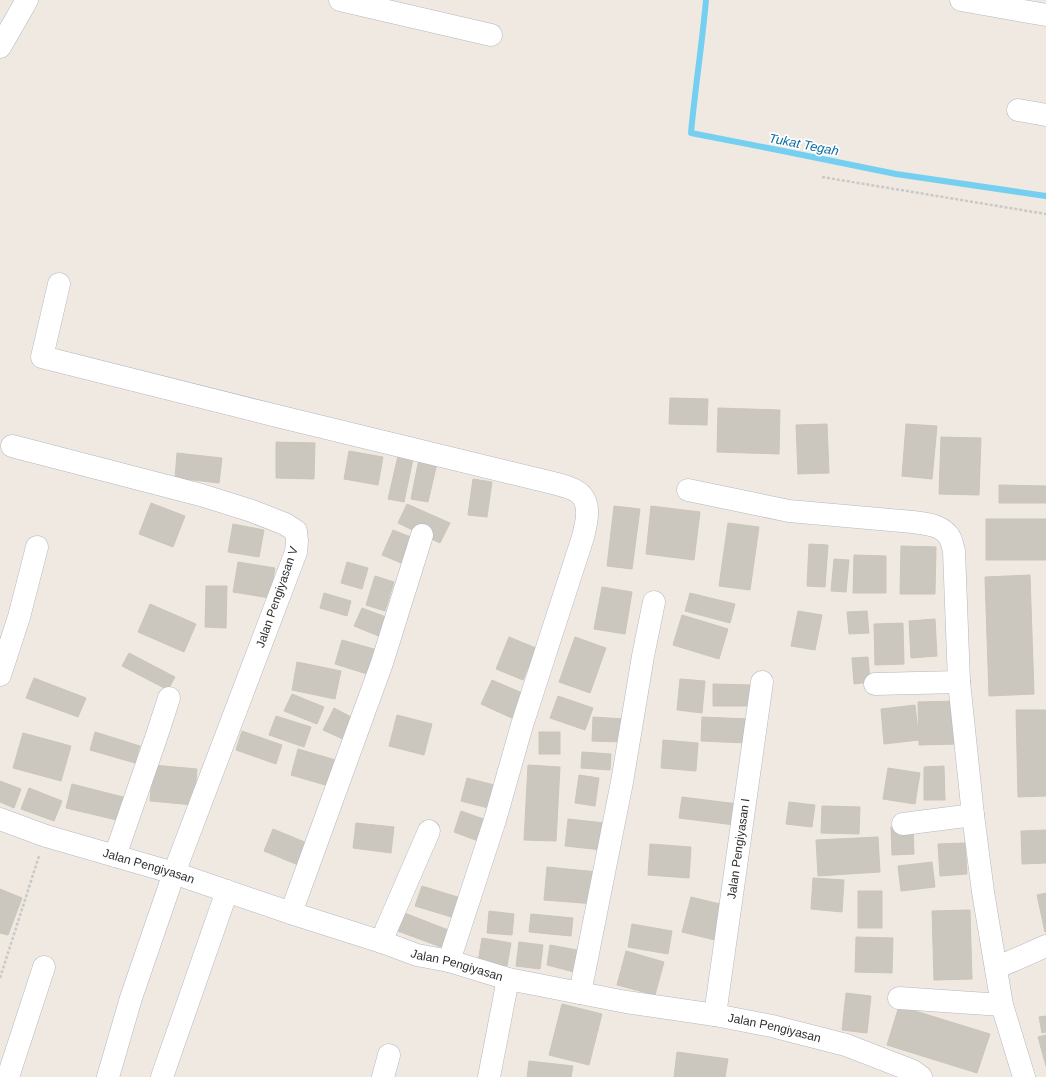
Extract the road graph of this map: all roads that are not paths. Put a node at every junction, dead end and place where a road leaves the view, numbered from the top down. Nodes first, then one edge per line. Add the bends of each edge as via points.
1 (27, 0) edge
2 (340, 0) edge
3 (960, 0) edge
4 (1046, 15) edge
5 (491, 35) dead end
6 (0, 47) edge
7 (1018, 110) dead end
8 (1046, 115) edge
9 (59, 284) dead end
10 (12, 446) dead end
11 (688, 490) dead end
12 (422, 535) dead end
13 (38, 547) dead end
14 (654, 602) dead end
15 (0, 675) edge
16 (762, 682) dead end
17 (959, 682) junction
18 (875, 684) dead end
19 (169, 698) dead end
20 (974, 815) junction
21 (0, 819) edge
22 (903, 824) dead end
23 (429, 832) dead end
24 (115, 856) junction
25 (174, 873) junction
26 (227, 891) junction
27 (291, 913) junction
28 (382, 942) junction
29 (1046, 946) edge
30 (449, 961) junction
31 (44, 967) dead end
32 (996, 968) junction
33 (508, 979) junction
34 (580, 993) junction
35 (899, 998) dead end
36 (1002, 1005) junction
37 (714, 1016) junction
38 (389, 1055) dead end
39 (8, 1077) edge
40 (108, 1077) edge
41 (162, 1077) edge
42 (383, 1077) edge
43 (489, 1077) edge
44 (921, 1077) edge
45 (1024, 1077) edge

1 - 6 street
2 - 5 street
3 - 4 street
7 - 8 street
9 - 30 street via 42,357 553,483 582,495 587,519 583,537
10 - 25 street, Jalan Pengiyasan V via 201,495 279,521 296,531 296,552
11 - 17 street via 789,511 932,524 944,530 954,550
12 - 27 street via 382,663
13 - 15 street
14 - 34 street via 622,782
16 - 37 street, Jalan Pengiyasan I
17 - 18 street
17 - 20 street
19 - 24 street
20 - 22 street
20 - 32 street via 983,892
21 - 24 street, Jalan Pengiyasan via 46,836
23 - 28 street
24 - 25 street, Jalan Pengiyasan
25 - 26 street, Jalan Pengiyasan
25 - 40 street via 131,998
26 - 27 street, Jalan Pengiyasan
26 - 41 street
27 - 28 street, Jalan Pengiyasan
28 - 30 street, Jalan Pengiyasan via 418,955
29 - 32 street
30 - 33 street, Jalan Pengiyasan
31 - 39 street
32 - 36 street
33 - 34 street, Jalan Pengiyasan
33 - 43 street
34 - 37 street, Jalan Pengiyasan
35 - 36 street
36 - 45 street
37 - 44 street, Jalan Pengiyasan via 772,1026 846,1045 914,1071
38 - 42 street

